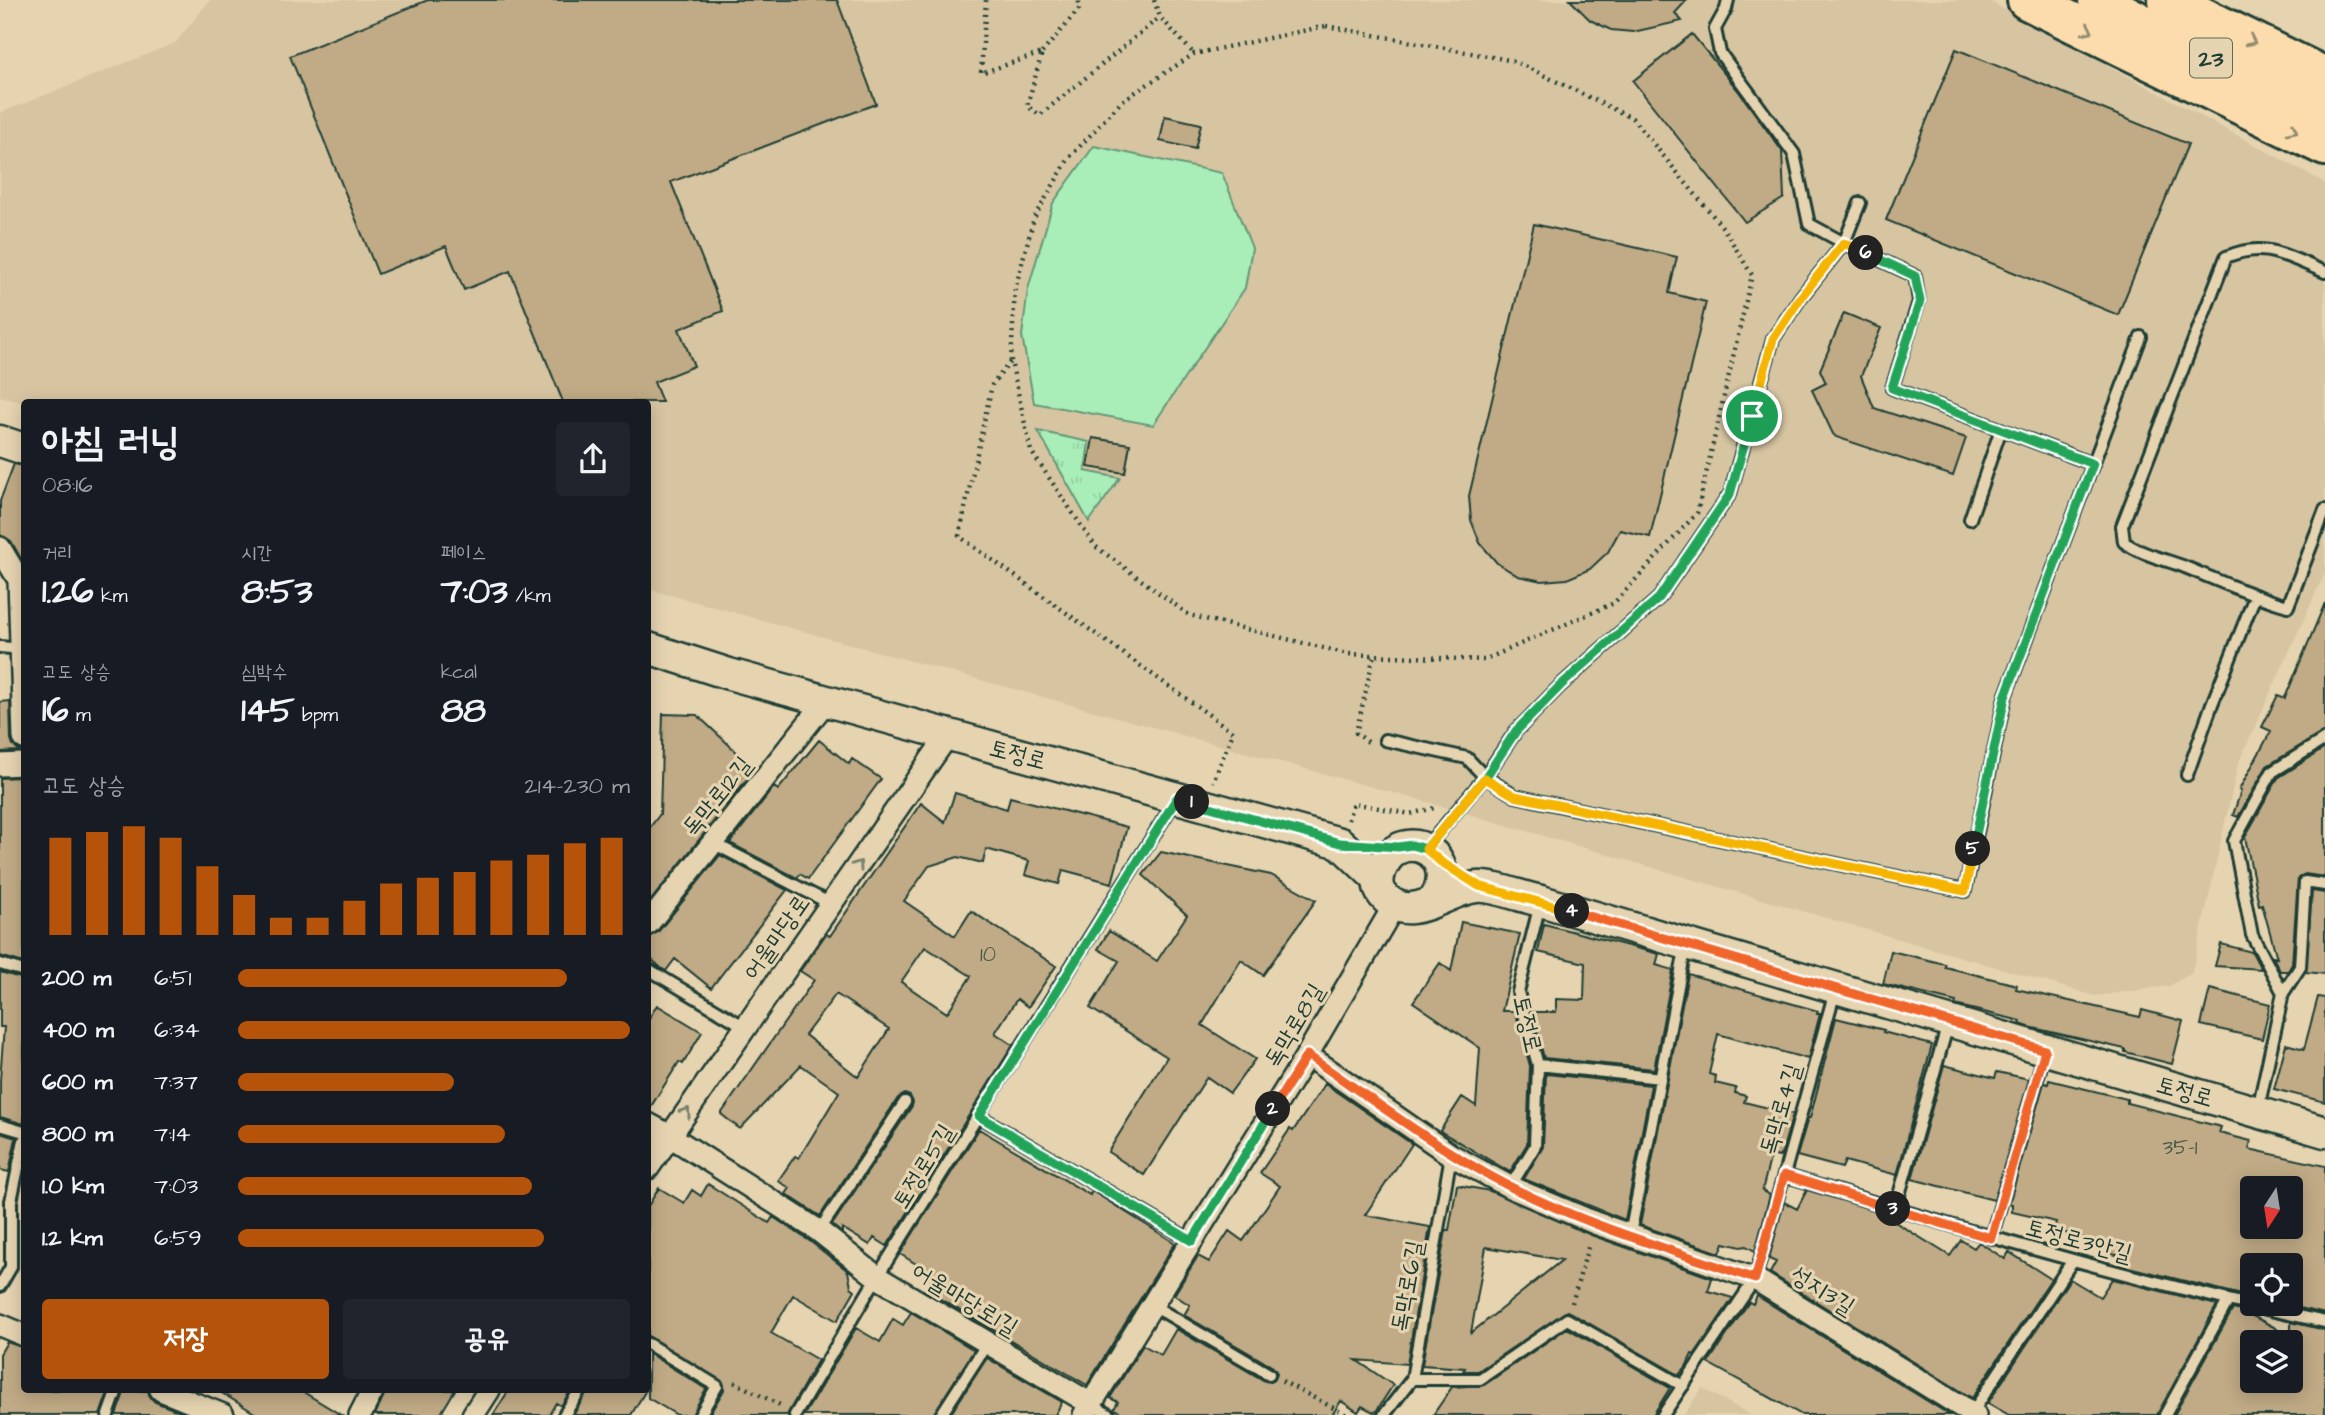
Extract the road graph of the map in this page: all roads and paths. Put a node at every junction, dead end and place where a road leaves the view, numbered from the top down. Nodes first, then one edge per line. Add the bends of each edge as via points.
1 (986, 0) edge
2 (1080, 0) edge
3 (1154, 0) edge
4 (1728, 0) edge
5 (2027, 0) edge
6 (2098, 0) edge
7 (2168, 0) edge
8 (1160, 17) junction
9 (1042, 53) junction
10 (1194, 54) junction
11 (2325, 77) edge
12 (2325, 113) edge
13 (2325, 146) edge
14 (1860, 203) dead end
15 (1844, 243) junction
16 (2325, 272) edge
17 (2141, 337) dead end
18 (1011, 361) junction
19 (2001, 429) junction
20 (0, 441) edge
21 (21, 448) edge
22 (2093, 464) junction
23 (2325, 510) edge
24 (1970, 519) dead end
25 (0, 548) edge
26 (21, 579) edge
27 (2255, 596) junction
28 (0, 647) edge
29 (21, 649) edge
30 (651, 649) edge
31 (1374, 655) junction
32 (827, 700) junction
33 (948, 735) junction
34 (2325, 739) edge
35 (1385, 740) dead end
36 (1375, 748) dead end
37 (21, 764) edge
38 (0, 765) edge
39 (2187, 775) dead end
40 (1485, 778) junction
41 (1190, 802) junction
42 (1442, 806) dead end
43 (713, 843) junction
44 (1340, 843) junction
45 (1421, 853) junction
46 (1378, 879) junction
47 (1479, 886) junction
48 (2325, 886) edge
49 (1541, 901) junction
50 (1433, 902) junction
51 (831, 904) junction
52 (1394, 906) junction
53 (651, 920) edge
54 (1686, 944) junction
55 (0, 964) edge
56 (21, 970) edge
57 (651, 971) edge
58 (1836, 988) junction
59 (2283, 993) junction
60 (1949, 1021) junction
61 (745, 1027) junction
62 (2045, 1050) junction
63 (1307, 1055) junction
64 (1538, 1065) junction
65 (1661, 1078) junction
66 (905, 1102) dead end
67 (2257, 1112) junction
68 (979, 1116) junction
69 (0, 1125) edge
70 (651, 1126) edge
71 (21, 1131) edge
72 (2325, 1132) edge
73 (670, 1136) junction
74 (21, 1154) edge
75 (1451, 1155) junction
76 (651, 1164) edge
77 (1784, 1175) junction
78 (1510, 1187) junction
79 (1895, 1209) junction
80 (1595, 1223) junction
81 (819, 1231) junction
82 (1630, 1235) junction
83 (1991, 1238) junction
84 (1192, 1241) junction
85 (2073, 1260) junction
86 (11, 1267) junction
87 (21, 1267) edge
88 (877, 1277) junction
89 (1755, 1279) junction
90 (0, 1286) edge
91 (2228, 1301) junction
92 (1152, 1304) junction
93 (1567, 1319) junction
94 (2325, 1322) edge
95 (0, 1325) edge
96 (21, 1334) edge
97 (988, 1342) junction
98 (651, 1347) edge
99 (1269, 1374) joint
100 (1412, 1378) junction
101 (717, 1386) junction
102 (1683, 1386) junction
103 (116, 1393) edge
104 (168, 1393) edge
105 (371, 1393) edge
106 (487, 1393) edge
107 (578, 1393) edge
108 (1095, 1411) edge
109 (796, 1414) edge
110 (1973, 1414) edge
111 (108, 1415) edge
112 (223, 1415) edge
113 (360, 1415) edge
114 (473, 1415) edge
115 (564, 1415) edge
116 (700, 1415) edge
117 (941, 1415) edge
118 (1346, 1415) edge
119 (1384, 1415) edge
120 (1663, 1415) edge
121 (2165, 1415) edge

1 - 9 path via 981,73
2 - 9 path via 1079,9
3 - 8 path
4 - 15 lane via 1715,29 1720,53 1794,154 1809,224
5 -> 13 highway
6 - 12 highway, 23
7 -> 11 highway, 23
8 - 9 path via 1040,114 1027,106
8 - 10 path
10 - 18 path via 1122,101 1069,158 1034,218 1015,289
10 - 31 path via 1326,26 1514,61 1632,118 1724,229 1752,275 1697,513 1614,603 1484,660
14 - 15 lane
15 - 19 lane via 1915,276 1920,301 1892,388
15 - 40 lane via 1773,339 1730,494 1659,598 1516,731
16 - 27 lane via 2264,249 2226,257 2122,526 2124,542 2133,549
17 - 22 lane
18 - 31 path via 1031,451 1095,546 1189,615 1348,654
18 - 41 path via 992,385 959,536 1233,732
19 - 22 lane
19 - 24 lane
20 - 21 street
22 - 40 lane via 2005,697 1965,891 1515,796
23 - 27 lane via 2288,606
25 - 26 street
27 - 39 lane
28 - 29 lane
30 - 32 street, 토정로
31 - 36 path via 1356,733
32 - 33 street, 토정로
32 - 43 street, 독막로12길
33 - 41 street, 토정로
51 -> 33 street, 어울마당로
34 - 59 lane via 2272,772 2234,841 2252,935
35 - 40 lane via 1467,758
37 - 38 street
40 - 45 lane
41 - 44 street, 토정로
41 - 68 lane, 토정로5길
42 - 44 path via 1410,814 1353,803
43 - 51 lane
43 - 53 street, 독막로12길
44 - 45 street
44 - 46 street, 토정로
45 - 46 street via 1386,858
45 - 47 street
45 - 50 street via 1443,876 1441,891
46 - 52 street via 1381,893
47 - 49 street, 토정로
47 - 50 street
48 - 59 lane via 2305,882 2300,967
49 - 54 street, 토정로
49 - 64 lane, 토정로 via 1518,992
50 - 52 street via 1413,909
51 - 61 street, 어울마당로
52 - 63 street, 독막로8길
54 - 58 street, 토정로
54 - 65 lane
55 - 56 lane
57 - 61 lane
58 - 60 street, 토정로
58 - 77 lane, 독막로4길
59 - 67 lane
60 - 62 street, 토정로
60 - 79 lane
73 -> 61 street, 어울마당로
62 - 67 street, 토정로
62 - 83 lane
63 - 75 street, 성지3길
63 - 84 street, 독막로8길
64 - 65 lane, 토정로
64 - 78 lane, 토정로 via 1535,1146
65 - 82 lane
66 - 81 lane
67 - 72 street, 토정로
68 - 84 lane
68 - 88 lane, 토정로5길
69 - 71 lane
70 - 73 street, 어울마당로1길
73 - 76 street, 어울마당로
73 - 81 street, 어울마당로1길
74 - 86 lane via 11,1201
75 - 78 street, 성지3길
75 - 100 lane, 독막로6길
77 - 79 lane, 토정로3안길
77 - 89 lane, 독막로4길
78 - 80 street, 성지3길
79 - 83 lane, 토정로3안길
80 - 82 street, 성지3길
80 - 93 path
81 - 88 street, 어울마당로1길
82 - 89 street, 성지3길
83 - 85 lane, 토정로3안길
84 - 92 street, 독막로8길
85 - 91 lane, 토정로3안길
85 - 110 lane, 성지3길
86 - 87 lane
86 - 90 lane
88 - 97 street, 어울마당로1길
88 - 109 lane, 토정로5길
89 - 102 lane, 독막로4길
89 - 110 street, 성지3길
91 - 94 lane, 토정로3안길
91 - 121 lane
92 - 99 lane
92 - 108 street, 독막로8길
93 - 100 lane via 1480,1379
93 - 102 lane
95 - 96 street
97 - 108 street, 어울마당로1길
97 - 117 lane
98 - 101 lane
99 - 118 path
100 - 119 lane, 독막로6길
101 - 109 path via 736,1381
101 - 116 lane
102 - 120 lane, 독막로4길
103 - 111 lane
104 - 112 street
105 - 113 street
106 - 114 street
107 - 115 lane

